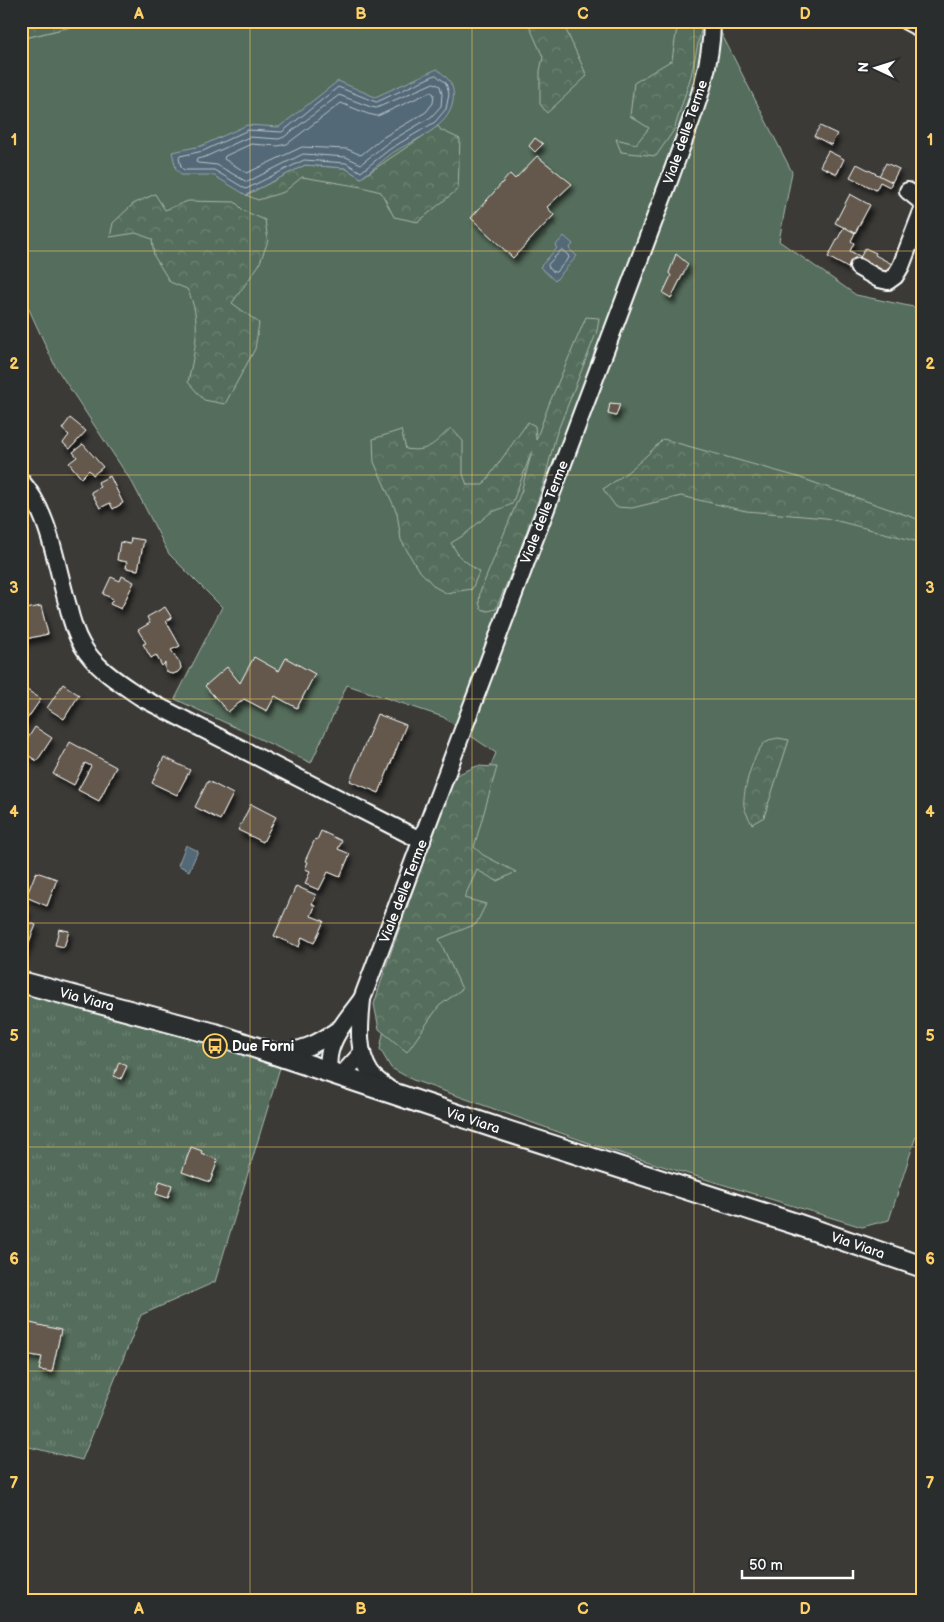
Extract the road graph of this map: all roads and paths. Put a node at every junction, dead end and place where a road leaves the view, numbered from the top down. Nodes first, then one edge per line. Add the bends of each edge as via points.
1 (712, 21) edge
2 (906, 21) edge
3 (923, 30) edge
4 (908, 191) dead end
5 (923, 204) edge
6 (923, 209) edge
7 (858, 266) dead end
8 (21, 481) edge
9 (422, 841) junction
10 (21, 982) edge
11 (362, 999) junction
12 (339, 1029) junction
13 (362, 1053) junction
14 (275, 1054) junction
15 (335, 1074) junction
16 (395, 1094) junction
17 (923, 1266) edge

1 - 9 street, Viale delle Terme via 709,58 697,102
2 - 3 street
4 - 5 street
6 - 7 street via 895,276 888,280 879,279
8 - 9 street via 45,523 76,635 93,660 114,680 142,698
9 - 11 street, Viale delle Terme
10 - 14 main road, Via Viara via 215,1034
11 - 12 street, Viale delle Terme
11 - 13 street, Viale delle Terme via 359,1028
12 - 14 street, Viale delle Terme via 316,1044
12 - 15 street, Viale delle Terme via 328,1064
13 - 15 street
13 - 16 street, Viale delle Terme via 370,1074
14 - 15 main road, Via Viara
15 - 16 main road, Via Viara
16 - 17 main road, Via Viara

